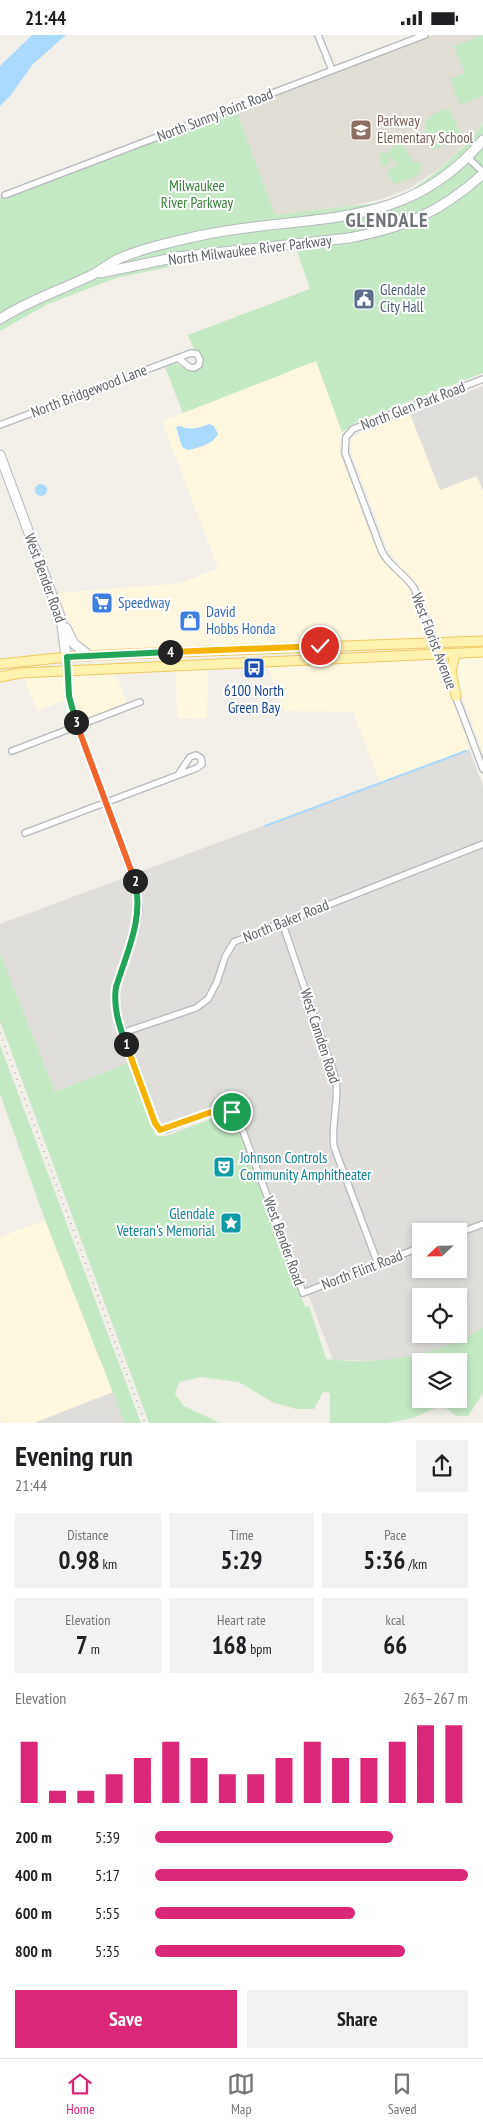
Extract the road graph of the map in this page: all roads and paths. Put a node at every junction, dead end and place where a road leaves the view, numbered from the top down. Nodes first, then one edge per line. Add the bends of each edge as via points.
1 (318, 35) edge
2 (425, 35) edge
3 (332, 71) junction
4 (483, 140) edge
5 (468, 157) junction
6 (483, 173) edge
7 (5, 195) dead end
8 (92, 275) junction
9 (0, 319) edge
10 (178, 358) dead end
11 (483, 379) edge
12 (0, 425) edge
13 (346, 437) joint
14 (0, 455) edge
15 (61, 619) junction
16 (483, 641) edge
17 (380, 643) junction
18 (436, 643) junction
19 (368, 644) junction
20 (483, 652) edge
21 (455, 654) junction
22 (440, 655) junction
23 (90, 656) junction
24 (67, 657) junction
25 (380, 657) junction
26 (368, 658) junction
27 (0, 665) edge
28 (68, 670) junction
29 (0, 677) edge
30 (456, 696) junction
31 (140, 702) dead end
32 (77, 726) junction
33 (12, 751) dead end
34 (483, 769) edge
35 (178, 775) dead end
36 (106, 801) junction
37 (25, 833) dead end
38 (483, 844) edge
39 (282, 922) junction
40 (122, 1033) junction
41 (483, 1224) edge
42 (468, 1230) edge
43 (412, 1251) edge
44 (378, 1264) junction
45 (303, 1293) joint

1 - 3 street
2 - 3 street, North Sunny Point Road
3 - 7 street, North Sunny Point Road
4 - 5 street, North Milwaukee River Parkway
5 - 6 street
5 - 8 street, North Milwaukee River Parkway via 424,191 377,210 199,236 118,259
6 - 8 street, North Milwaukee River Parkway via 436,210 412,222 375,233 349,239 178,257
8 - 9 street, North Milwaukee River Parkway via 48,293
10 - 12 street, North Bridgewood Lane
11 - 13 street, North Glen Park Road via 353,429
13 - 18 street, West Florist Avenue via 345,453 382,552 414,588
14 - 15 street, West Bender Road
15 - 23 street via 74,644
15 - 24 street, West Bender Road
16 - 18 main road
17 - 18 main road
17 - 19 main road
17 - 25 main road
18 - 22 street, West Florist Avenue
19 - 23 main road
19 - 26 main road
20 - 21 main road
21 - 22 main road
21 - 30 main road via 451,672
22 - 25 main road
22 - 30 street, West Florist Avenue
23 - 24 main road
24 - 27 main road
24 - 28 street, West Bender Road
25 - 26 main road
26 - 28 main road
28 - 29 main road
28 - 32 street, West Bender Road via 69,696
30 - 34 street, West Florist Avenue
31 - 32 street
32 - 33 street
32 - 36 street, West Bender Road
35 - 36 street
36 - 37 street
36 - 40 street, West Bender Road via 139,899 137,921 115,993 115,1009
38 - 39 street, North Baker Road
39 - 40 street, North Baker Road via 234,942 224,957 208,999 196,1008
39 - 44 street, West Camden Road via 336,1080 334,1147
40 - 45 street, West Bender Road via 160,1130 220,1109 232,1112 238,1119
41 - 42 street
43 - 44 street, North Flint Road
44 - 45 street, North Flint Road

